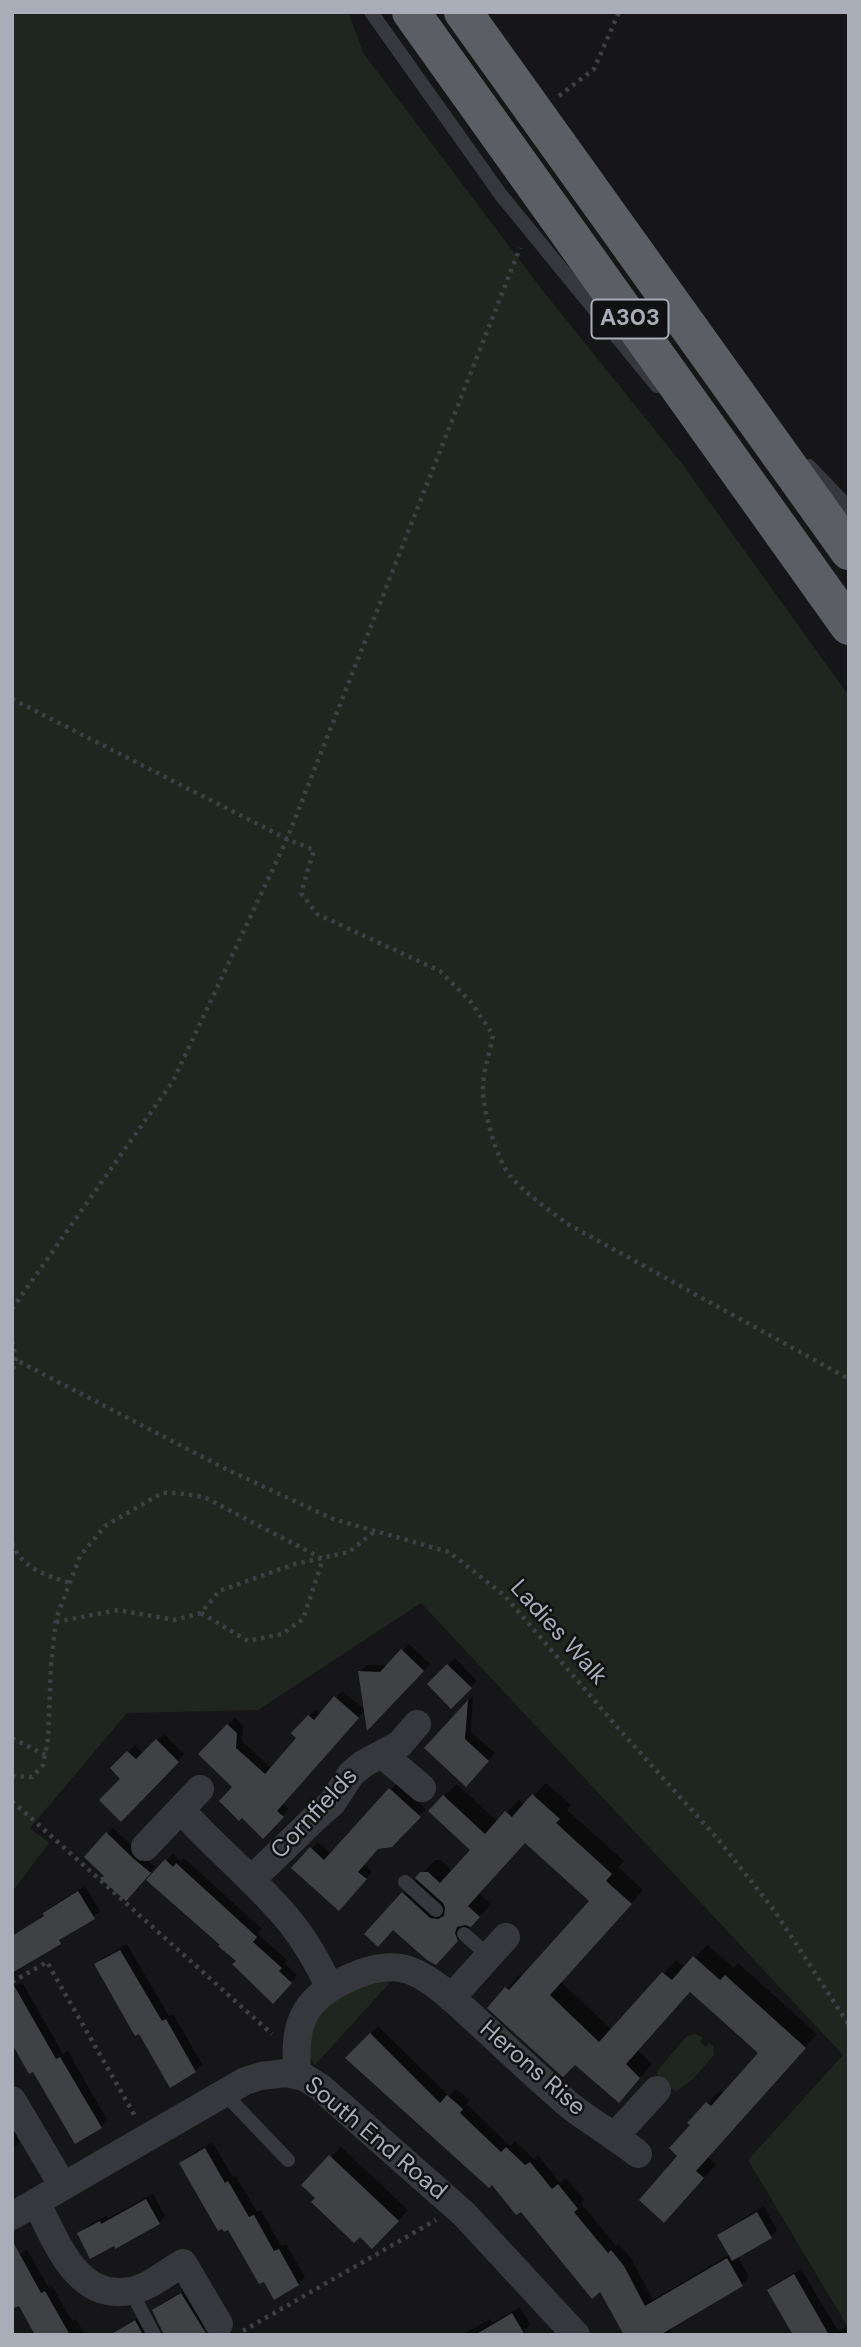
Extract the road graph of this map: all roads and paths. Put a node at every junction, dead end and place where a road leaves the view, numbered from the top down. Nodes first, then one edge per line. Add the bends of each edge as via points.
1 (371, 12) edge
2 (411, 12) edge
3 (463, 12) edge
4 (530, 231) junction
5 (716, 368) junction
6 (747, 485) junction
7 (849, 508) edge
8 (849, 551) edge
9 (849, 626) edge
10 (12, 699) edge
11 (287, 839) junction
12 (12, 1309) edge
13 (12, 1341) edge
14 (14, 1359) edge
15 (12, 1373) edge
16 (849, 1379) edge
17 (376, 1530) junction
18 (12, 1542) edge
19 (323, 1559) junction
20 (70, 1583) junction
21 (201, 1613) junction
22 (56, 1622) junction
23 (417, 1724) dead end
24 (12, 1738) edge
25 (382, 1754) junction
26 (45, 1755) junction
27 (12, 1776) edge
28 (422, 1788) dead end
29 (201, 1789) dead end
30 (12, 1801) edge
31 (181, 1810) junction
32 (145, 1847) dead end
33 (251, 1880) junction
34 (405, 1882) dead end
35 (436, 1910) dead end
36 (464, 1934) dead end
37 (497, 1947) joint
38 (12, 1982) edge
39 (330, 1988) junction
40 (451, 1998) junction
41 (849, 2025) edge
42 (297, 2065) junction
43 (657, 2090) dead end
44 (224, 2094) junction
45 (12, 2100) edge
46 (615, 2136) junction
47 (148, 2138) junction
48 (638, 2154) dead end
49 (288, 2160) dead end
50 (63, 2186) junction
51 (457, 2208) junction
52 (24, 2209) edge
53 (131, 2291) junction
54 (228, 2329) edge
55 (154, 2335) edge
56 (576, 2335) edge

1 - 4 lane
2 - 6 highway, A303
3 - 5 highway, A303
4 - 6 lane via 667,397
4 - 11 path
5 - 7 lane
5 - 8 highway, A303
6 - 9 highway, A303
10 - 11 path
11 - 12 path via 173,1081
11 - 16 path via 314,850 301,893 317,914 440,971 471,1002 493,1035 483,1089 489,1125 499,1160 524,1190 566,1223
13 - 14 path
14 - 15 path
14 - 17 path, Ladies Walk via 228,1471 333,1519
17 - 19 path via 349,1552
17 - 41 path, Ladies Walk via 449,1552 505,1596 716,1837 774,1910
18 - 20 path via 35,1571
19 - 20 path via 204,1497 162,1493 106,1526 80,1556
19 - 21 path via 219,1591
19 - 21 path via 303,1619 282,1633 248,1640
20 - 22 path
21 - 22 path via 175,1620 118,1610
22 - 26 path
23 - 25 street, Cornfields via 400,1744
24 - 26 path
25 - 28 street, Cornfields
25 - 33 street, Cornfields via 351,1774 324,1812
26 - 27 path via 32,1777
29 - 31 street
30 - 42 path
31 - 32 street
31 - 33 street, Cornfields
33 - 39 street, Cornfields via 292,1924
34 - 35 lane
36 - 37 lane
37 - 40 street
38 - 47 path via 47,1962
39 - 40 street, Herons Rise via 373,1969 398,1968 426,1979
39 - 42 street, Herons Rise via 304,2015 296,2039
40 - 46 street, Herons Rise via 571,2106
42 - 44 street, South End Road via 286,2073 245,2081
42 - 51 street, South End Road
43 - 46 street
44 - 47 street, South End Road
44 - 49 lane
45 - 50 street
46 - 48 street, Herons Rise
47 - 50 street, South End Road
50 - 52 street, South End Road
51 - 54 path
51 - 56 street, South End Road
52 - 53 street, South End Road via 84,2281 102,2290
53 - 54 street via 183,2263
53 - 55 lane

